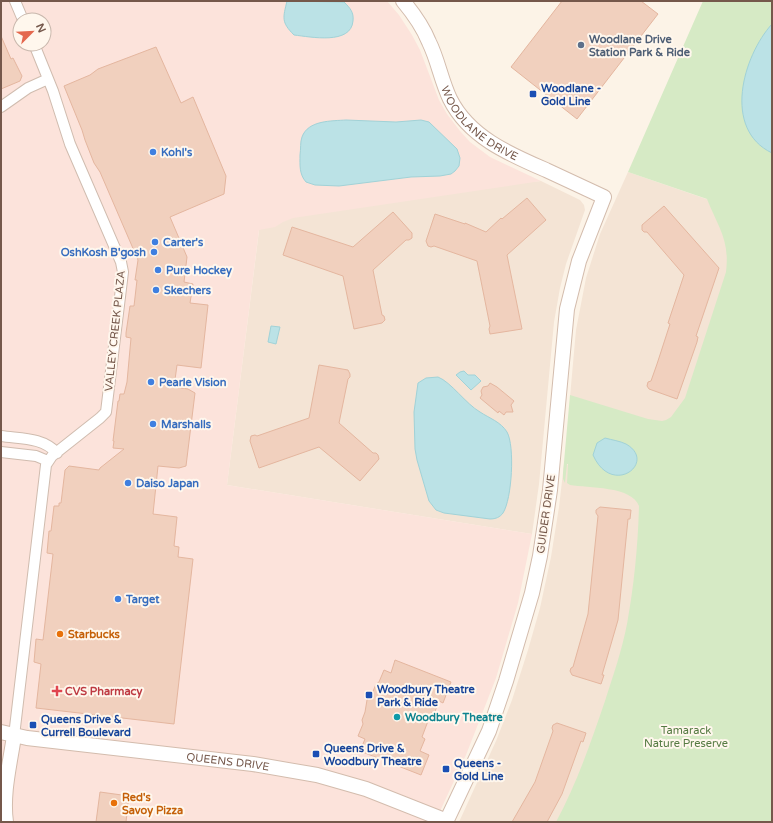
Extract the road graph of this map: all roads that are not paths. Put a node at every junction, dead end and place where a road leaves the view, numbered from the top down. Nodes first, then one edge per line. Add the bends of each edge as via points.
1 (15, 1) edge
2 (403, 1) edge
3 (20, 12) edge
4 (37, 52) edge
5 (48, 79) junction
6 (1, 106) edge
7 (604, 196) joint
8 (1, 436) edge
9 (1, 452) edge
10 (57, 452) junction
11 (48, 461) junction
12 (7, 734) edge
13 (447, 821) edge
14 (6, 822) edge

1 - 3 street
2 - 7 street, WOODLANE DRIVE via 429,42 451,100 473,128 506,152
4 - 5 street, VALLEY CREEK PLAZA
5 - 6 street via 28,88
5 - 10 street, VALLEY CREEK PLAZA via 66,134 123,272 107,410
7 - 13 street, GUIDER DRIVE via 579,261 567,309 550,490 532,593 489,730
8 - 10 street via 42,442
9 - 11 street via 36,456
10 - 11 street, VALLEY CREEK PLAZA
11 - 12 street
12 - 13 street, QUEENS DRIVE via 310,773 366,789
12 - 14 street

